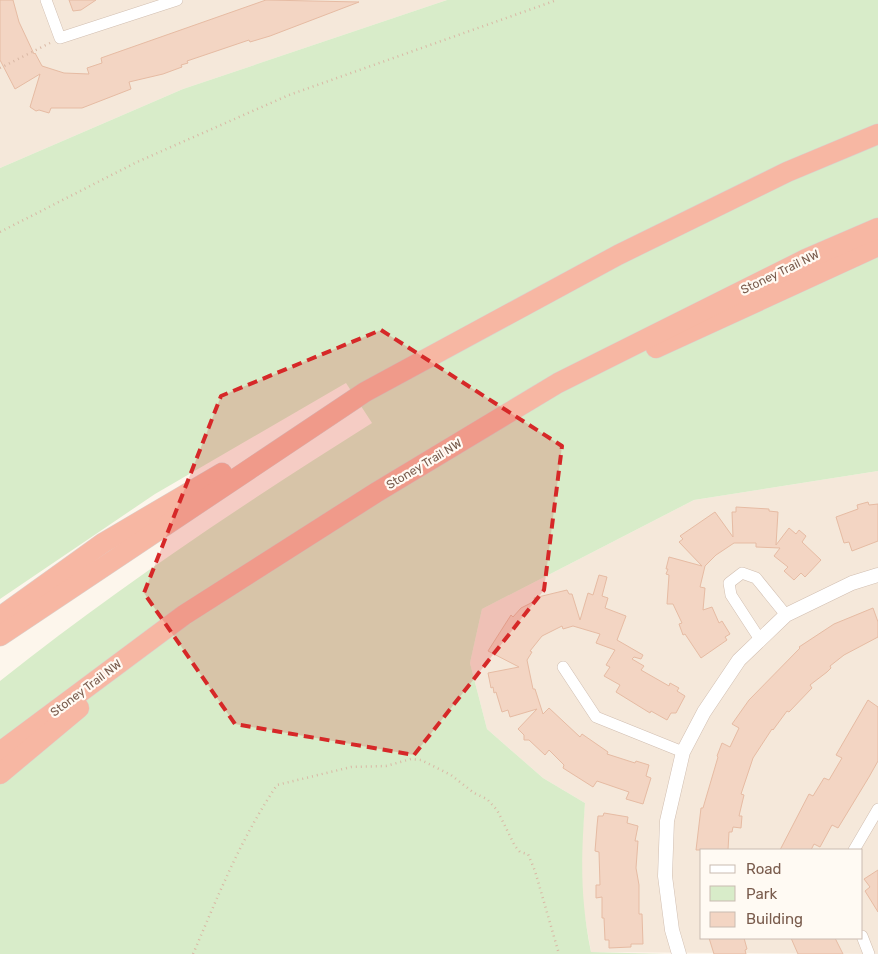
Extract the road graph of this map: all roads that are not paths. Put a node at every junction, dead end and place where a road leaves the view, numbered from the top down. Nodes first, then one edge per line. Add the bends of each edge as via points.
1 (46, 0) edge
2 (178, 0) edge
3 (878, 134) edge
4 (878, 228) edge
5 (878, 246) edge
6 (558, 383) junction
7 (365, 392) junction
8 (878, 575) edge
9 (184, 615) junction
10 (786, 615) junction
11 (0, 617) edge
12 (0, 636) edge
13 (759, 638) junction
14 (563, 667) dead end
15 (0, 752) edge
16 (683, 752) junction
17 (0, 774) edge
18 (878, 809) edge
19 (855, 849) edge
20 (863, 939) edge
21 (679, 954) edge
22 (869, 954) edge

1 - 2 street via 60,38
3 - 7 highway via 788,172 618,255
4 - 6 highway, Stoney Trail NW via 806,259
5 - 6 highway via 624,363
6 - 9 highway, Stoney Trail NW via 377,492
7 - 11 highway via 111,539
7 - 12 highway
8 - 10 street via 852,583
9 - 15 highway, Stoney Trail NW
9 - 17 highway
10 - 13 street
10 - 13 street via 756,578 742,573 729,583 731,595
13 - 16 street via 739,660 704,712
14 - 16 street via 596,717
16 - 21 street via 667,821 665,876 672,930
18 - 19 street
20 - 22 street

